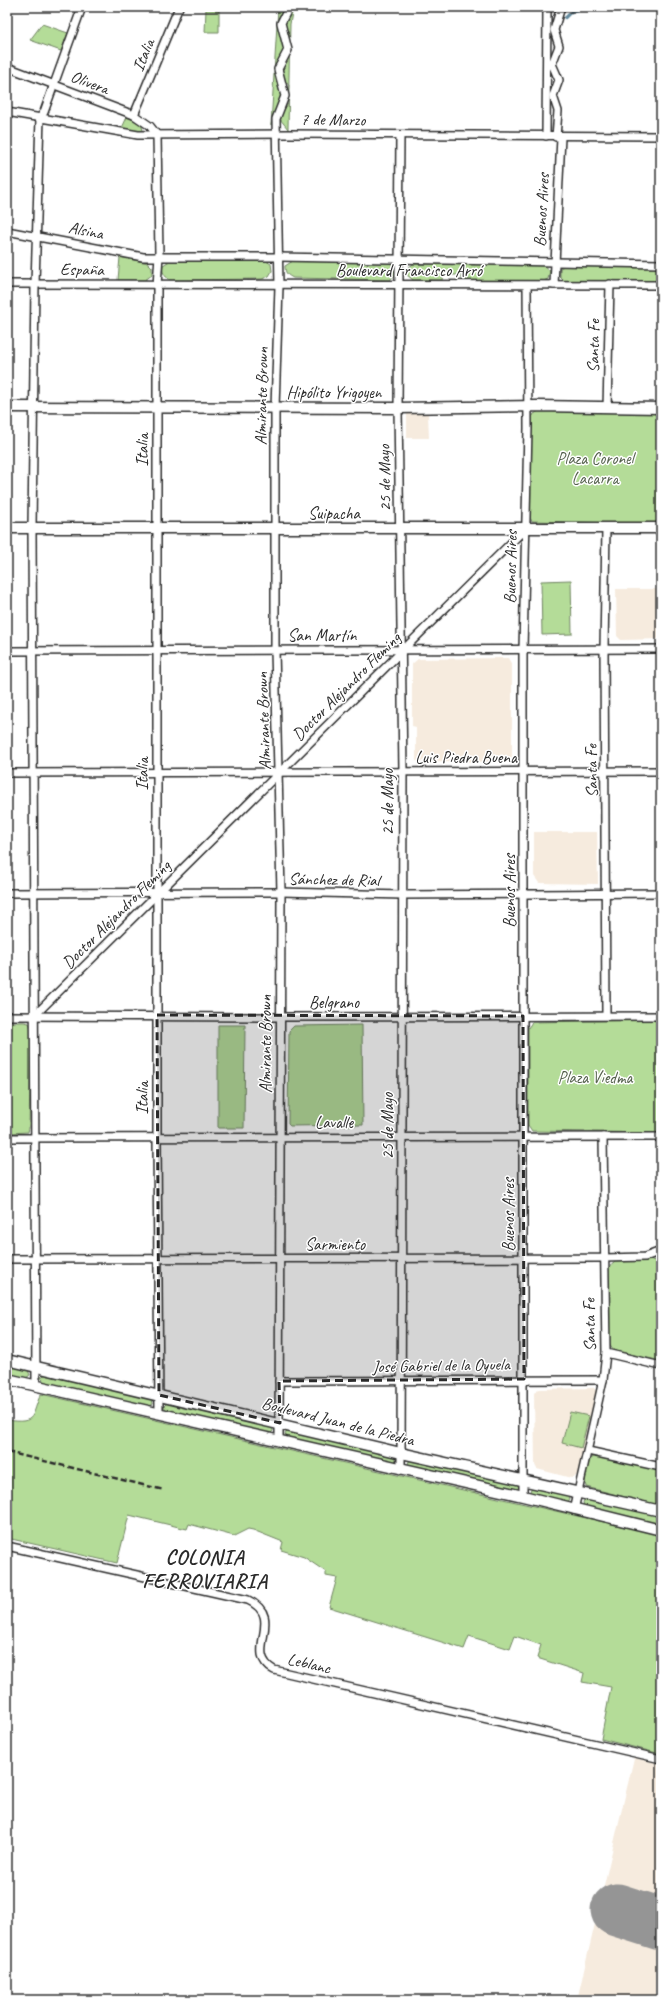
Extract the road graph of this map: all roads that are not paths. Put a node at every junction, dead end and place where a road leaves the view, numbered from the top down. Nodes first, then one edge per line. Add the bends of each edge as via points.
1 (82, 7) edge
2 (179, 7) edge
3 (288, 7) edge
4 (547, 7) edge
5 (560, 7) edge
6 (7, 67) edge
7 (54, 85) junction
8 (7, 112) edge
9 (134, 115) junction
10 (40, 118) junction
11 (277, 134) junction
12 (157, 135) junction
13 (400, 135) junction
14 (546, 136) junction
15 (661, 136) edge
16 (558, 137) junction
17 (7, 231) edge
18 (36, 236) junction
19 (159, 255) junction
20 (278, 257) junction
21 (400, 260) junction
22 (554, 261) junction
23 (661, 264) edge
24 (7, 284) edge
25 (34, 284) junction
26 (610, 284) junction
27 (400, 285) junction
28 (554, 285) junction
29 (661, 285) edge
30 (157, 286) junction
31 (279, 286) junction
32 (528, 286) junction
33 (527, 406) junction
34 (7, 407) edge
35 (33, 407) junction
36 (157, 408) junction
37 (275, 408) junction
38 (398, 408) junction
39 (607, 408) junction
40 (661, 408) edge
41 (7, 528) edge
42 (32, 528) junction
43 (525, 528) junction
44 (606, 528) junction
45 (661, 528) edge
46 (157, 529) junction
47 (275, 529) junction
48 (400, 529) junction
49 (604, 649) junction
50 (661, 649) edge
51 (275, 650) junction
52 (523, 650) junction
53 (7, 651) edge
54 (32, 651) junction
55 (157, 651) junction
56 (402, 651) junction
57 (606, 771) junction
58 (661, 771) edge
59 (403, 772) junction
60 (524, 772) junction
61 (7, 773) edge
62 (33, 773) junction
63 (157, 773) junction
64 (279, 774) junction
65 (7, 892) edge
66 (33, 892) junction
67 (281, 892) junction
68 (158, 893) junction
69 (524, 893) junction
70 (607, 893) junction
71 (661, 893) edge
72 (402, 895) junction
73 (157, 1015) junction
74 (606, 1015) junction
75 (7, 1016) edge
76 (34, 1016) junction
77 (523, 1016) junction
78 (661, 1016) edge
79 (279, 1017) junction
80 (401, 1017) junction
81 (280, 1137) junction
82 (402, 1137) junction
83 (603, 1137) junction
84 (661, 1137) edge
85 (7, 1138) edge
86 (34, 1138) junction
87 (157, 1138) junction
88 (524, 1138) junction
89 (661, 1251) edge
90 (402, 1258) junction
91 (523, 1258) junction
92 (604, 1258) junction
93 (157, 1259) junction
94 (280, 1259) junction
95 (7, 1260) edge
96 (34, 1260) junction
97 (606, 1353) junction
98 (7, 1360) edge
99 (661, 1366) edge
100 (36, 1367) junction
101 (7, 1379) edge
102 (524, 1379) junction
103 (400, 1380) junction
104 (603, 1380) junction
105 (279, 1382) junction
106 (36, 1386) junction
107 (159, 1395) junction
108 (159, 1414) junction
109 (280, 1423) junction
110 (279, 1442) junction
111 (588, 1451) junction
112 (401, 1453) junction
113 (661, 1467) edge
114 (401, 1470) junction
115 (524, 1481) junction
116 (578, 1492) junction
117 (524, 1496) junction
118 (574, 1510) junction
119 (661, 1511) edge
120 (661, 1530) edge
121 (7, 1546) edge
122 (661, 1759) edge

1 - 7 street
2 - 9 street, Italia
3 - 11 street, Almirante Brown via 281,23 288,50 278,69 285,96 276,116
4 - 14 street
5 - 16 street, Buenos Aires via 554,30 559,46 552,64 559,80 552,96 558,111
6 - 7 street, Olivera
7 - 9 street, Olivera
7 - 10 street
8 - 10 street, 7 de Marzo
9 - 12 street, Olivera via 150,126
10 - 12 street, 7 de Marzo via 138,135
10 - 18 street
11 - 12 street, 7 de Marzo
11 - 13 street, 7 de Marzo
11 - 20 street, Almirante Brown
12 - 19 street, Italia
13 - 14 street, 7 de Marzo
13 - 21 street, 25 de Mayo
14 - 16 street, 7 de Marzo
15 - 16 street, 7 de Marzo
16 - 22 street, Buenos Aires
17 - 18 street, Alsina
18 - 19 street, Alsina via 143,257
18 - 25 street
19 - 20 street, Boulevard Francisco Arró
19 - 30 street, Italia
20 - 21 street, Boulevard Francisco Arró
20 - 31 street, Almirante Brown
21 - 22 street, Boulevard Francisco Arró
21 - 27 street, 25 de Mayo
22 - 23 street, Boulevard Francisco Arró
22 - 28 street, Buenos Aires
24 - 25 street, España
25 - 30 street, España
25 - 35 street
26 - 28 street, Boulevard Francisco Arró
26 - 29 street, Boulevard Francisco Arró
26 - 39 street, Santa Fe
27 - 31 street, Boulevard Francisco Arró
27 - 32 street, Boulevard Francisco Arró
27 - 38 street, 25 de Mayo
28 - 32 street, Boulevard Francisco Arró
30 - 31 street, Boulevard Francisco Arró
30 - 36 street, Italia
31 - 37 street, Almirante Brown
32 - 33 street, Buenos Aires
33 - 38 main road, Hipólito Yrigoyen
33 - 39 main road, Hipólito Yrigoyen
33 - 43 street, Buenos Aires
34 - 35 main road, Hipólito Yrigoyen
35 - 36 main road, Hipólito Yrigoyen
35 - 42 street
36 - 37 main road, Hipólito Yrigoyen
36 - 46 street, Italia
37 - 38 main road, Hipólito Yrigoyen
37 - 47 street, Almirante Brown
38 - 48 street, 25 de Mayo
39 - 40 main road, Hipólito Yrigoyen
41 - 42 main road, Suipacha
42 - 46 main road, Suipacha
42 - 54 street
43 - 44 main road, Suipacha
43 - 48 main road, Suipacha
43 - 52 street, Buenos Aires
43 - 56 street, Doctor Alejandro Fleming
44 - 45 main road, Suipacha
44 - 49 street, Santa Fe
46 - 47 main road, Suipacha
46 - 55 street, Italia
47 - 48 main road, Suipacha
47 - 51 street, Almirante Brown
48 - 56 street, 25 de Mayo
49 - 50 street, San Martín
49 - 52 street, San Martín
49 - 57 street, Santa Fe
51 - 55 street, San Martín
51 - 56 street, San Martín
51 - 64 street, Almirante Brown
52 - 56 street, San Martín
52 - 60 street, Buenos Aires
53 - 54 street, San Martín
54 - 55 street, San Martín
54 - 62 street
55 - 63 street, Italia
56 - 59 street, 25 de Mayo
56 - 64 street, Doctor Alejandro Fleming
57 - 58 street, Luis Piedra Buena
57 - 60 street, Luis Piedra Buena
57 - 70 street, Santa Fe
59 - 60 street, Luis Piedra Buena
59 - 64 street, Luis Piedra Buena
59 - 72 street, 25 de Mayo
60 - 69 street, Buenos Aires
61 - 62 street, Luis Piedra Buena
62 - 63 street, Luis Piedra Buena
62 - 66 street
63 - 64 street, Luis Piedra Buena
63 - 68 street, Italia
64 - 67 street, Almirante Brown
64 - 68 street, Doctor Alejandro Fleming
65 - 66 street, Sánchez de Rial
66 - 68 street, Sánchez de Rial
66 - 76 street
67 - 68 street, Sánchez de Rial
67 - 72 street, Sánchez de Rial
67 - 79 street, Almirante Brown
68 - 73 street, Italia
68 - 76 street, Doctor Alejandro Fleming
69 - 70 street, Sánchez de Rial
69 - 72 street, Sánchez de Rial
69 - 77 street, Buenos Aires
70 - 71 street, Sánchez de Rial
70 - 74 street, Santa Fe
72 - 80 street, 25 de Mayo
73 - 76 street, Belgrano
73 - 79 street, Belgrano
73 - 87 street, Italia
74 - 77 street, Belgrano
74 - 78 street, Belgrano
75 - 76 street, Belgrano
76 - 86 street
77 - 80 street, Belgrano
77 - 88 street, Buenos Aires
79 - 80 street, Belgrano
79 - 81 street, Almirante Brown
80 - 82 street, 25 de Mayo
81 - 82 street, Lavalle
81 - 87 street, Lavalle
81 - 94 street, Almirante Brown
82 - 88 street, Lavalle
82 - 90 street, 25 de Mayo
83 - 84 street, Lavalle
83 - 88 street, Lavalle
83 - 92 street, Santa Fe
85 - 86 street, Lavalle
86 - 87 street, Lavalle
86 - 96 street
87 - 93 street, Italia
88 - 91 street, Buenos Aires
89 - 92 street, Sarmiento via 645,1257
90 - 91 street, Sarmiento
90 - 94 street, Sarmiento
90 - 103 street, 25 de Mayo
91 - 92 street, Sarmiento
91 - 102 street, Buenos Aires
92 - 97 street, Santa Fe
93 - 94 street, Sarmiento
93 - 96 street, Sarmiento
93 - 107 street, Italia
94 - 105 street, Almirante Brown
95 - 96 street, Sarmiento
96 - 100 street
97 - 99 street
97 - 104 street, Santa Fe
98 - 100 main road, Boulevard Juan de la Piedra
100 - 106 street
100 - 107 main road, Boulevard Juan de la Piedra
101 - 106 main road, Boulevard Juan de la Piedra
102 - 103 street, José Gabriel de la Oyuela
102 - 104 street, José Gabriel de la Oyuela
102 - 115 street, Buenos Aires
103 - 105 street, José Gabriel de la Oyuela
103 - 112 street, 25 de Mayo
104 - 111 street, Santa Fe
105 - 109 street, Almirante Brown
106 - 108 main road, Boulevard Juan de la Piedra
107 - 108 street, Italia
107 - 109 main road, Boulevard Juan de la Piedra
108 - 110 main road, Boulevard Juan de la Piedra
109 - 110 street, Almirante Brown
109 - 112 main road, Boulevard Juan de la Piedra
110 - 114 main road, Boulevard Juan de la Piedra
111 - 113 street
111 - 116 street, Santa Fe
112 - 114 street, 25 de Mayo
112 - 115 main road, Boulevard Juan de la Piedra
114 - 117 main road, Boulevard Juan de la Piedra
115 - 116 main road, Boulevard Juan de la Piedra
115 - 117 street, Buenos Aires
116 - 118 street, Santa Fe
116 - 119 main road, Boulevard Juan de la Piedra
117 - 118 main road, Boulevard Juan de la Piedra
118 - 120 main road, Boulevard Juan de la Piedra
121 - 122 street, Leblanc via 258,1604 263,1611 263,1661 274,1670

